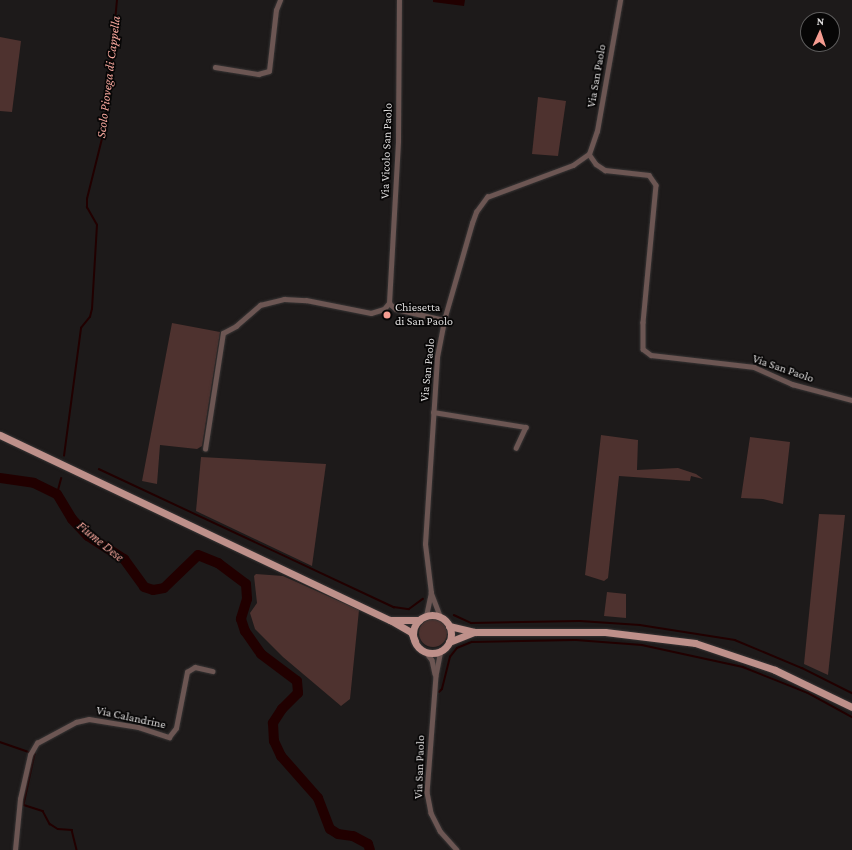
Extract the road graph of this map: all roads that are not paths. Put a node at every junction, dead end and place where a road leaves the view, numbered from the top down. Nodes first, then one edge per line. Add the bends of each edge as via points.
1 (280, 0) edge
2 (399, 0) edge
3 (620, 0) edge
4 (215, 67) dead end
5 (589, 154) junction
6 (389, 303) junction
7 (444, 320) junction
8 (852, 400) edge
9 (434, 412) junction
10 (0, 435) edge
11 (516, 448) dead end
12 (205, 449) dead end
13 (431, 593) junction
14 (440, 617) junction
15 (422, 618) junction
16 (390, 620) junction
17 (449, 626) junction
18 (475, 632) junction
19 (415, 641) junction
20 (449, 642) junction
21 (441, 650) junction
22 (425, 651) junction
23 (213, 671) dead end
24 (436, 676) junction
25 (852, 707) edge
26 (15, 850) edge
27 (457, 850) edge

1 - 4 street via 276,10 269,71 258,74
2 - 6 street, Via Vicolo San Paolo via 398,141
3 - 5 street, Via San Paolo via 597,131
5 - 7 street, Via San Paolo via 573,165 501,190 480,203
5 - 8 street, Via San Paolo via 596,164 605,170 649,175 654,178 656,185 643,322 643,348 651,354 754,367 792,384
6 - 7 street via 396,310
6 - 12 street via 384,309 371,313 306,300 284,299 260,305 236,326 222,333
7 - 9 street, Via San Paolo via 437,356
9 - 11 street via 526,427
9 - 13 street, Via San Paolo via 425,544
10 - 16 main road
13 - 14 street, Via San Paolo
13 - 15 street, Via San Paolo
14 - 15 main road
14 - 17 main road
15 - 16 main road
15 - 19 main road via 414,630
16 - 19 main road via 411,632
17 - 18 main road
17 - 20 main road
18 - 20 main road
18 - 25 main road via 583,631 675,639 746,658 807,683
19 - 22 main road
20 - 21 main road
21 - 22 main road
21 - 24 street, Via San Paolo
22 - 24 street, Via San Paolo via 432,660
23 - 26 street, Via Calandrine via 195,667 187,672 176,728 169,736 138,727 89,719 76,722 41,740 30,753 20,799
24 - 27 street, Via San Paolo via 427,792 430,813 440,831

